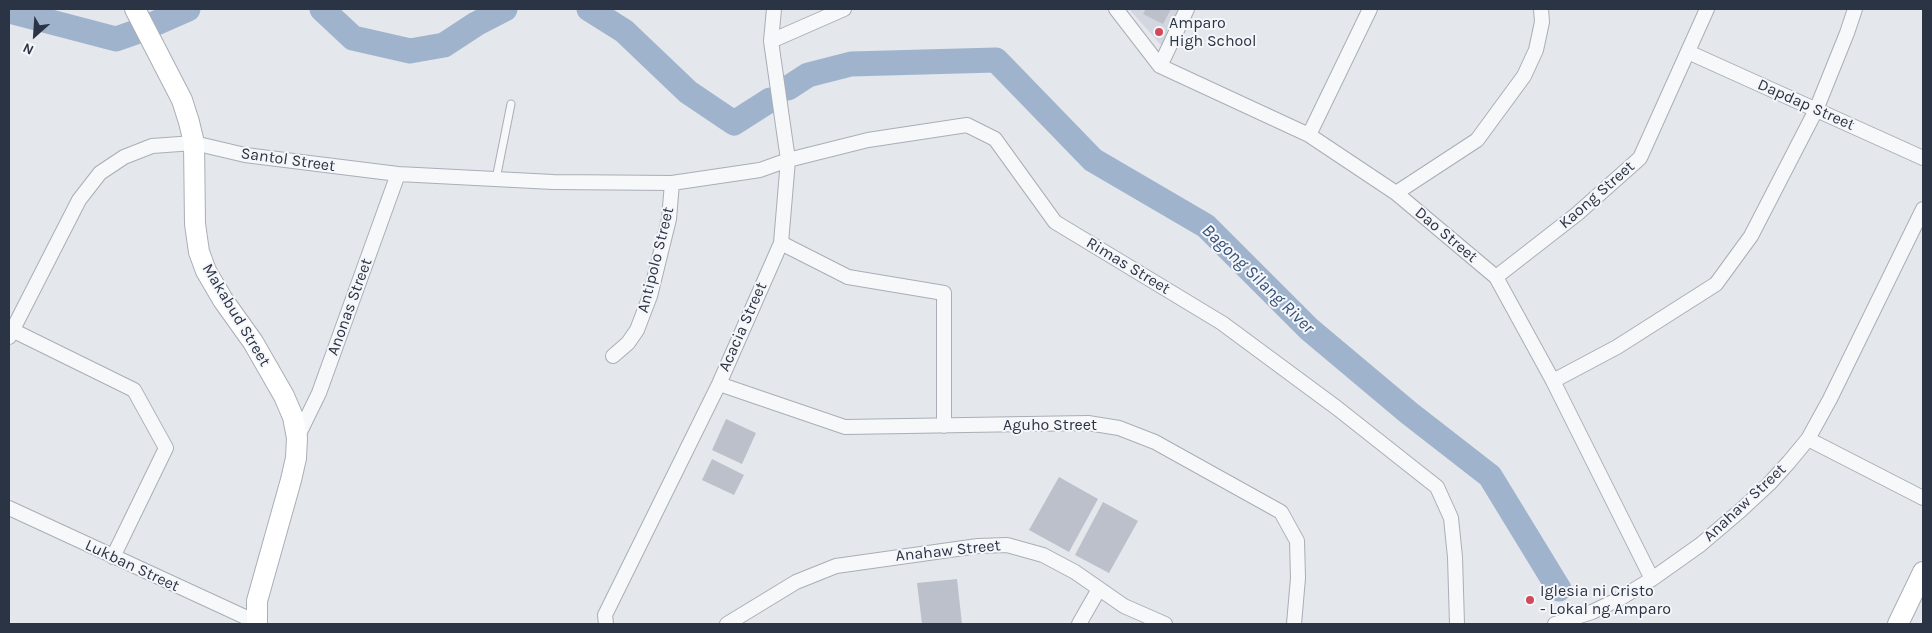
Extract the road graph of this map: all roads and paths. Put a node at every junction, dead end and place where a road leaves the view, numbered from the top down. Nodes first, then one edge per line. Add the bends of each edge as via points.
1 (135, 9) edge
2 (774, 9) edge
3 (844, 9) edge
4 (1116, 9) edge
5 (1188, 9) edge
6 (1370, 9) edge
7 (1541, 9) edge
8 (1707, 9) edge
9 (1855, 9) edge
10 (771, 41) junction
11 (1688, 52) junction
12 (1160, 66) junction
13 (511, 104) dead end
14 (1816, 110) junction
15 (1309, 135) junction
16 (194, 143) junction
17 (1923, 158) edge
18 (788, 160) junction
19 (398, 174) junction
20 (496, 179) junction
21 (672, 183) junction
22 (1396, 193) junction
23 (1923, 209) edge
24 (781, 242) junction
25 (1496, 277) junction
26 (10, 334) edge
27 (613, 356) dead end
28 (1553, 381) junction
29 (719, 384) junction
30 (944, 426) junction
31 (297, 438) junction
32 (1808, 439) junction
33 (1923, 498) edge
34 (9, 508) edge
35 (113, 557) junction
36 (1923, 572) edge
37 (1652, 579) junction
38 (1100, 589) junction
39 (257, 623) edge
40 (606, 624) edge
41 (727, 624) edge
42 (1079, 624) edge
43 (1164, 624) edge
44 (1294, 624) edge
45 (1457, 624) edge
46 (1555, 624) edge
47 (1898, 624) edge

1 - 16 street, Makabud Street via 182,100
2 - 10 street, Acacia Street
3 - 10 street
4 - 12 street, Dao Street
5 - 12 street
6 - 15 street
7 - 22 street via 1542,22 1536,50 1524,76 1477,140
8 - 11 street, Kaong Street
9 - 14 street
10 - 18 street, Acacia Street
11 - 14 street, Dapdap Street
11 - 25 street, Kaong Street via 1640,158 1577,214
12 - 15 street, Dao Street
13 - 20 lane
14 - 17 street, Dapdap Street
14 - 28 street via 1751,236 1716,284 1617,347
15 - 22 street, Dao Street
16 - 19 street, Santol Street via 245,156
16 - 26 street, Santol Street via 152,146 124,157 100,173 79,200
16 - 31 street, Makabud Street via 195,224 199,252 223,300 253,342 284,396
18 - 21 street, Rimas Street via 760,170
18 - 24 street, Acacia Street
18 - 45 street, Rimas Street via 868,140 968,125 995,139 1055,222 1222,323 1437,487 1451,518
19 - 20 street, Santol Street
19 - 31 street, Anonas Street via 319,392
20 - 21 street, Santol Street
21 - 27 street, Antipolo Street via 669,220 650,296 637,330
22 - 25 street, Dao Street
23 - 32 street, Anahaw Street
24 - 29 street, Acacia Street
24 - 30 street via 848,277 944,294
25 - 28 street, Dao Street
26 - 35 street via 134,390 166,448
28 - 37 street, Dao Street
29 - 30 street, Aguho Street via 845,427
29 - 40 street, Acacia Street via 606,615
30 - 44 street, Aguho Street via 1088,423 1119,428 1155,442 1281,512 1297,541
31 - 39 street, Makabud Street via 291,480 257,601
32 - 33 street
32 - 37 street, Anahaw Street via 1769,484 1740,511
34 - 35 street, Lukban Street
35 - 39 street, Lukban Street
36 - 47 street
37 - 46 street, Anahaw Street via 1592,612
38 - 41 street, Anahaw Street via 1043,555 1008,545 978,546 836,566 796,582
38 - 42 street
38 - 43 street, Anahaw Street via 1124,606

